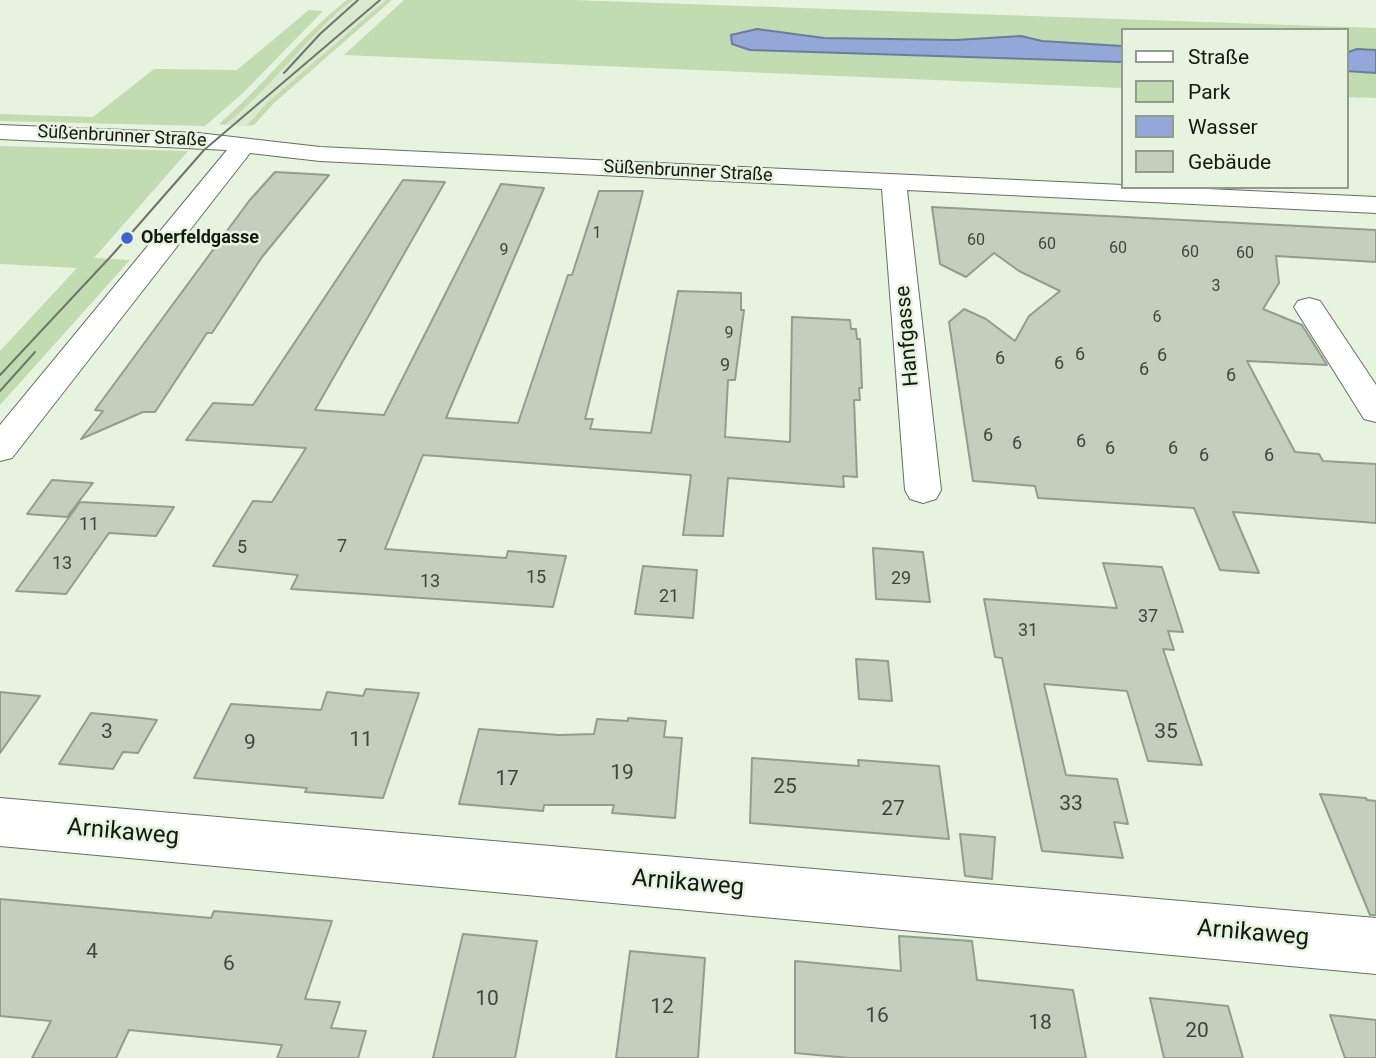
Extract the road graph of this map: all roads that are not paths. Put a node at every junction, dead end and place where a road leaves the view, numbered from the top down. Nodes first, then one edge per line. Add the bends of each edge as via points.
1 (0, 132) edge
2 (243, 146) junction
3 (894, 182) junction
4 (1376, 205) edge
5 (1309, 307) dead end
6 (1376, 411) edge
7 (0, 449) edge
8 (923, 490) dead end
9 (0, 822) edge
10 (1376, 946) edge

1 - 2 street, Süßenbrunner Straße via 176,138
2 - 3 street, Süßenbrunner Straße via 320,154
2 - 7 street
3 - 4 street, Süßenbrunner Straße
3 - 8 street, Hanfgasse
5 - 6 street
9 - 10 street, Arnikaweg

